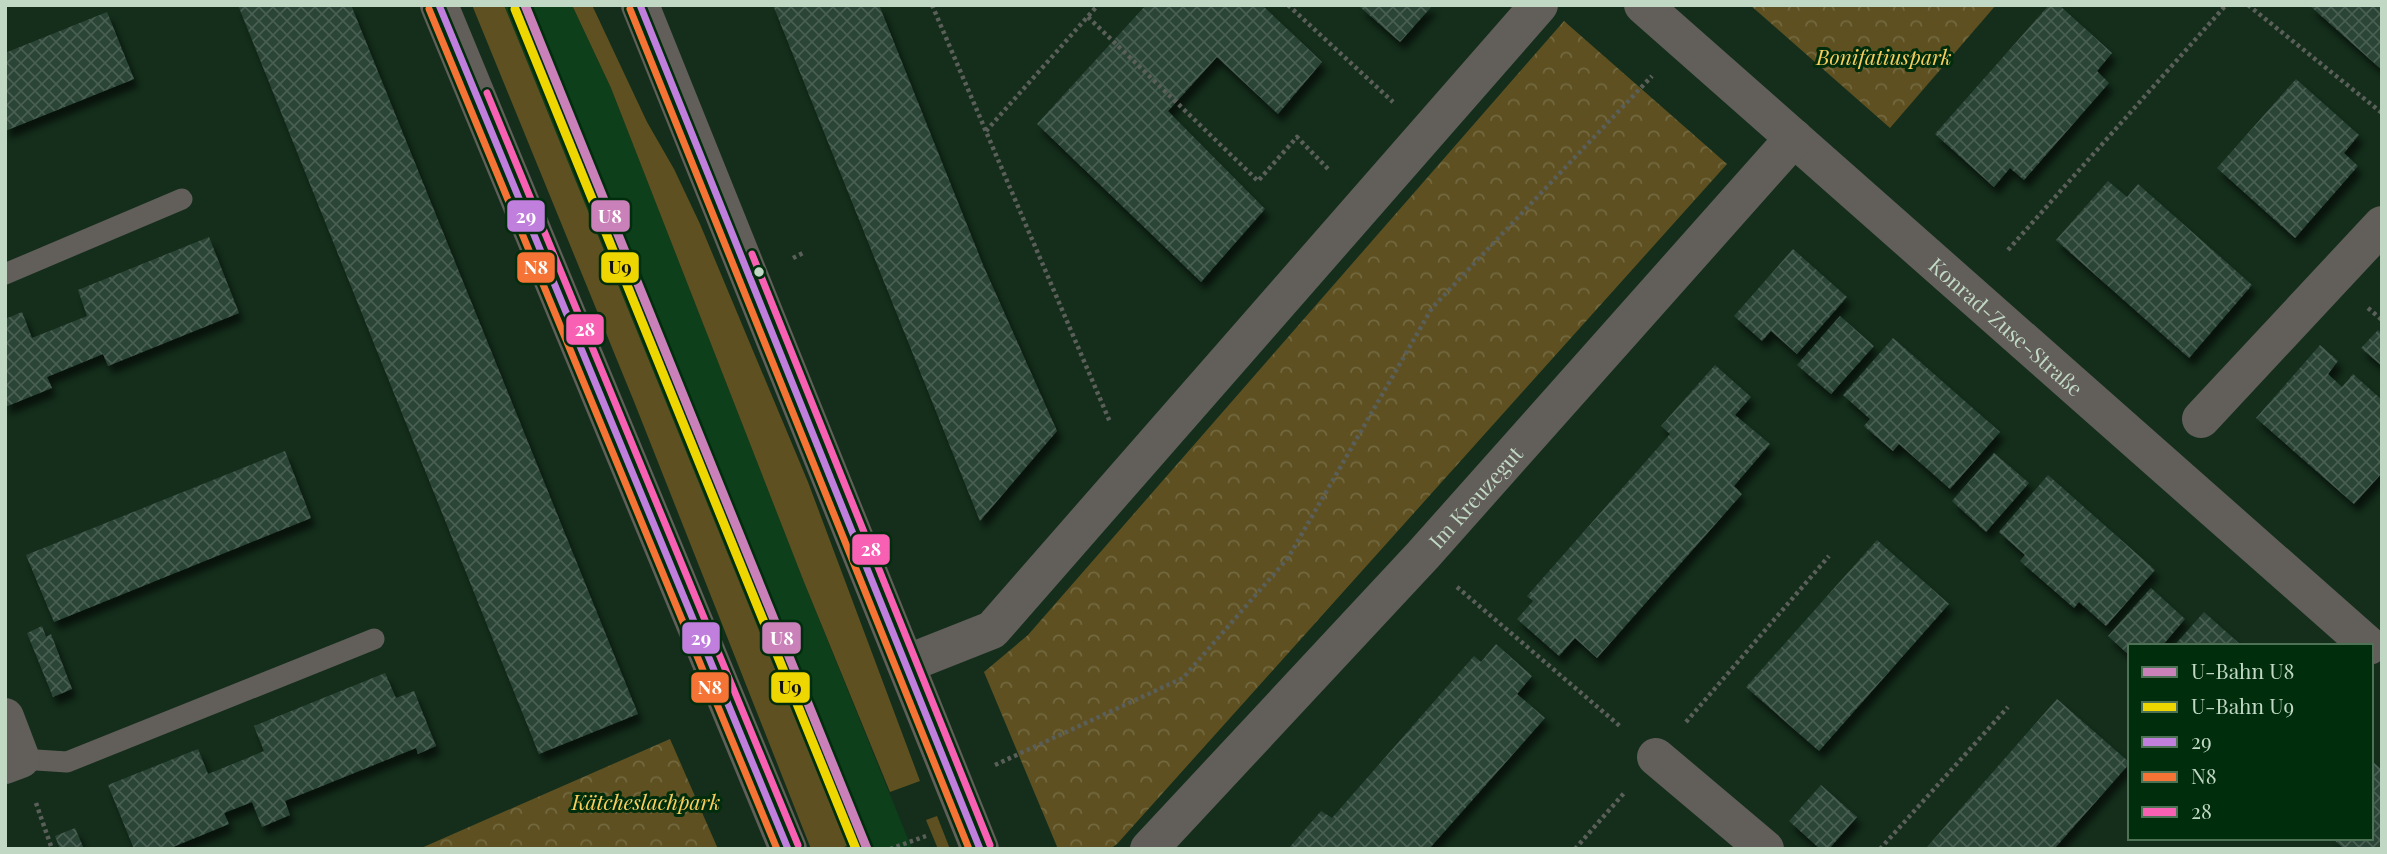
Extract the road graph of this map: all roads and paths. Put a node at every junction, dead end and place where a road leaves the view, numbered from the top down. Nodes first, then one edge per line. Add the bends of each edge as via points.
1 (439, 5) edge
2 (640, 5) edge
3 (932, 5) edge
4 (1098, 5) edge
5 (1288, 5) edge
6 (1539, 5) edge
7 (1643, 5) edge
8 (2226, 5) edge
9 (2248, 5) edge
10 (1088, 16) junction
11 (1684, 42) junction
12 (2382, 113) edge
13 (986, 131) junction
14 (1427, 133) junction
15 (1794, 138) junction
16 (182, 199) dead end
17 (1364, 206) junction
18 (2382, 225) edge
19 (2008, 250) dead end
20 (5, 274) edge
21 (2201, 419) dead end
22 (1131, 471) junction
23 (1423, 555) junction
24 (1829, 556) dead end
25 (374, 639) dead end
26 (2367, 644) edge
27 (906, 664) junction
28 (2008, 707) dead end
29 (5, 717) edge
30 (1656, 757) junction
31 (13, 762) edge
32 (957, 786) junction
33 (928, 836) dead end
34 (788, 849) edge
35 (890, 849) edge
36 (980, 849) edge
37 (1149, 849) edge
38 (1575, 849) edge
39 (1765, 849) edge
40 (1880, 849) edge

1 - 34 street
2 - 27 street
3 - 13 path
4 - 10 path
5 - 14 path
6 - 14 street
7 - 11 street, Konrad-Zuse-Straße
8 - 19 path
9 - 12 path
10 - 13 path
10 - 17 path via 1258,181 1297,137
11 - 15 street, Konrad-Zuse-Straße
11 - 32 path via 1432,308 1288,558 1183,678
13 - 22 path
14 - 17 street
15 - 23 street, Im Kreuzegut
15 - 26 street, Konrad-Zuse-Straße
16 - 20 lane
17 - 22 street
18 - 21 street
22 - 27 street via 992,630
23 - 30 path
23 - 37 street, Im Kreuzegut
24 - 30 path
25 - 31 lane via 67,762
27 - 32 street
28 - 40 path
29 - 31 street
30 - 38 path
30 - 39 street
32 - 36 street
33 - 35 path

